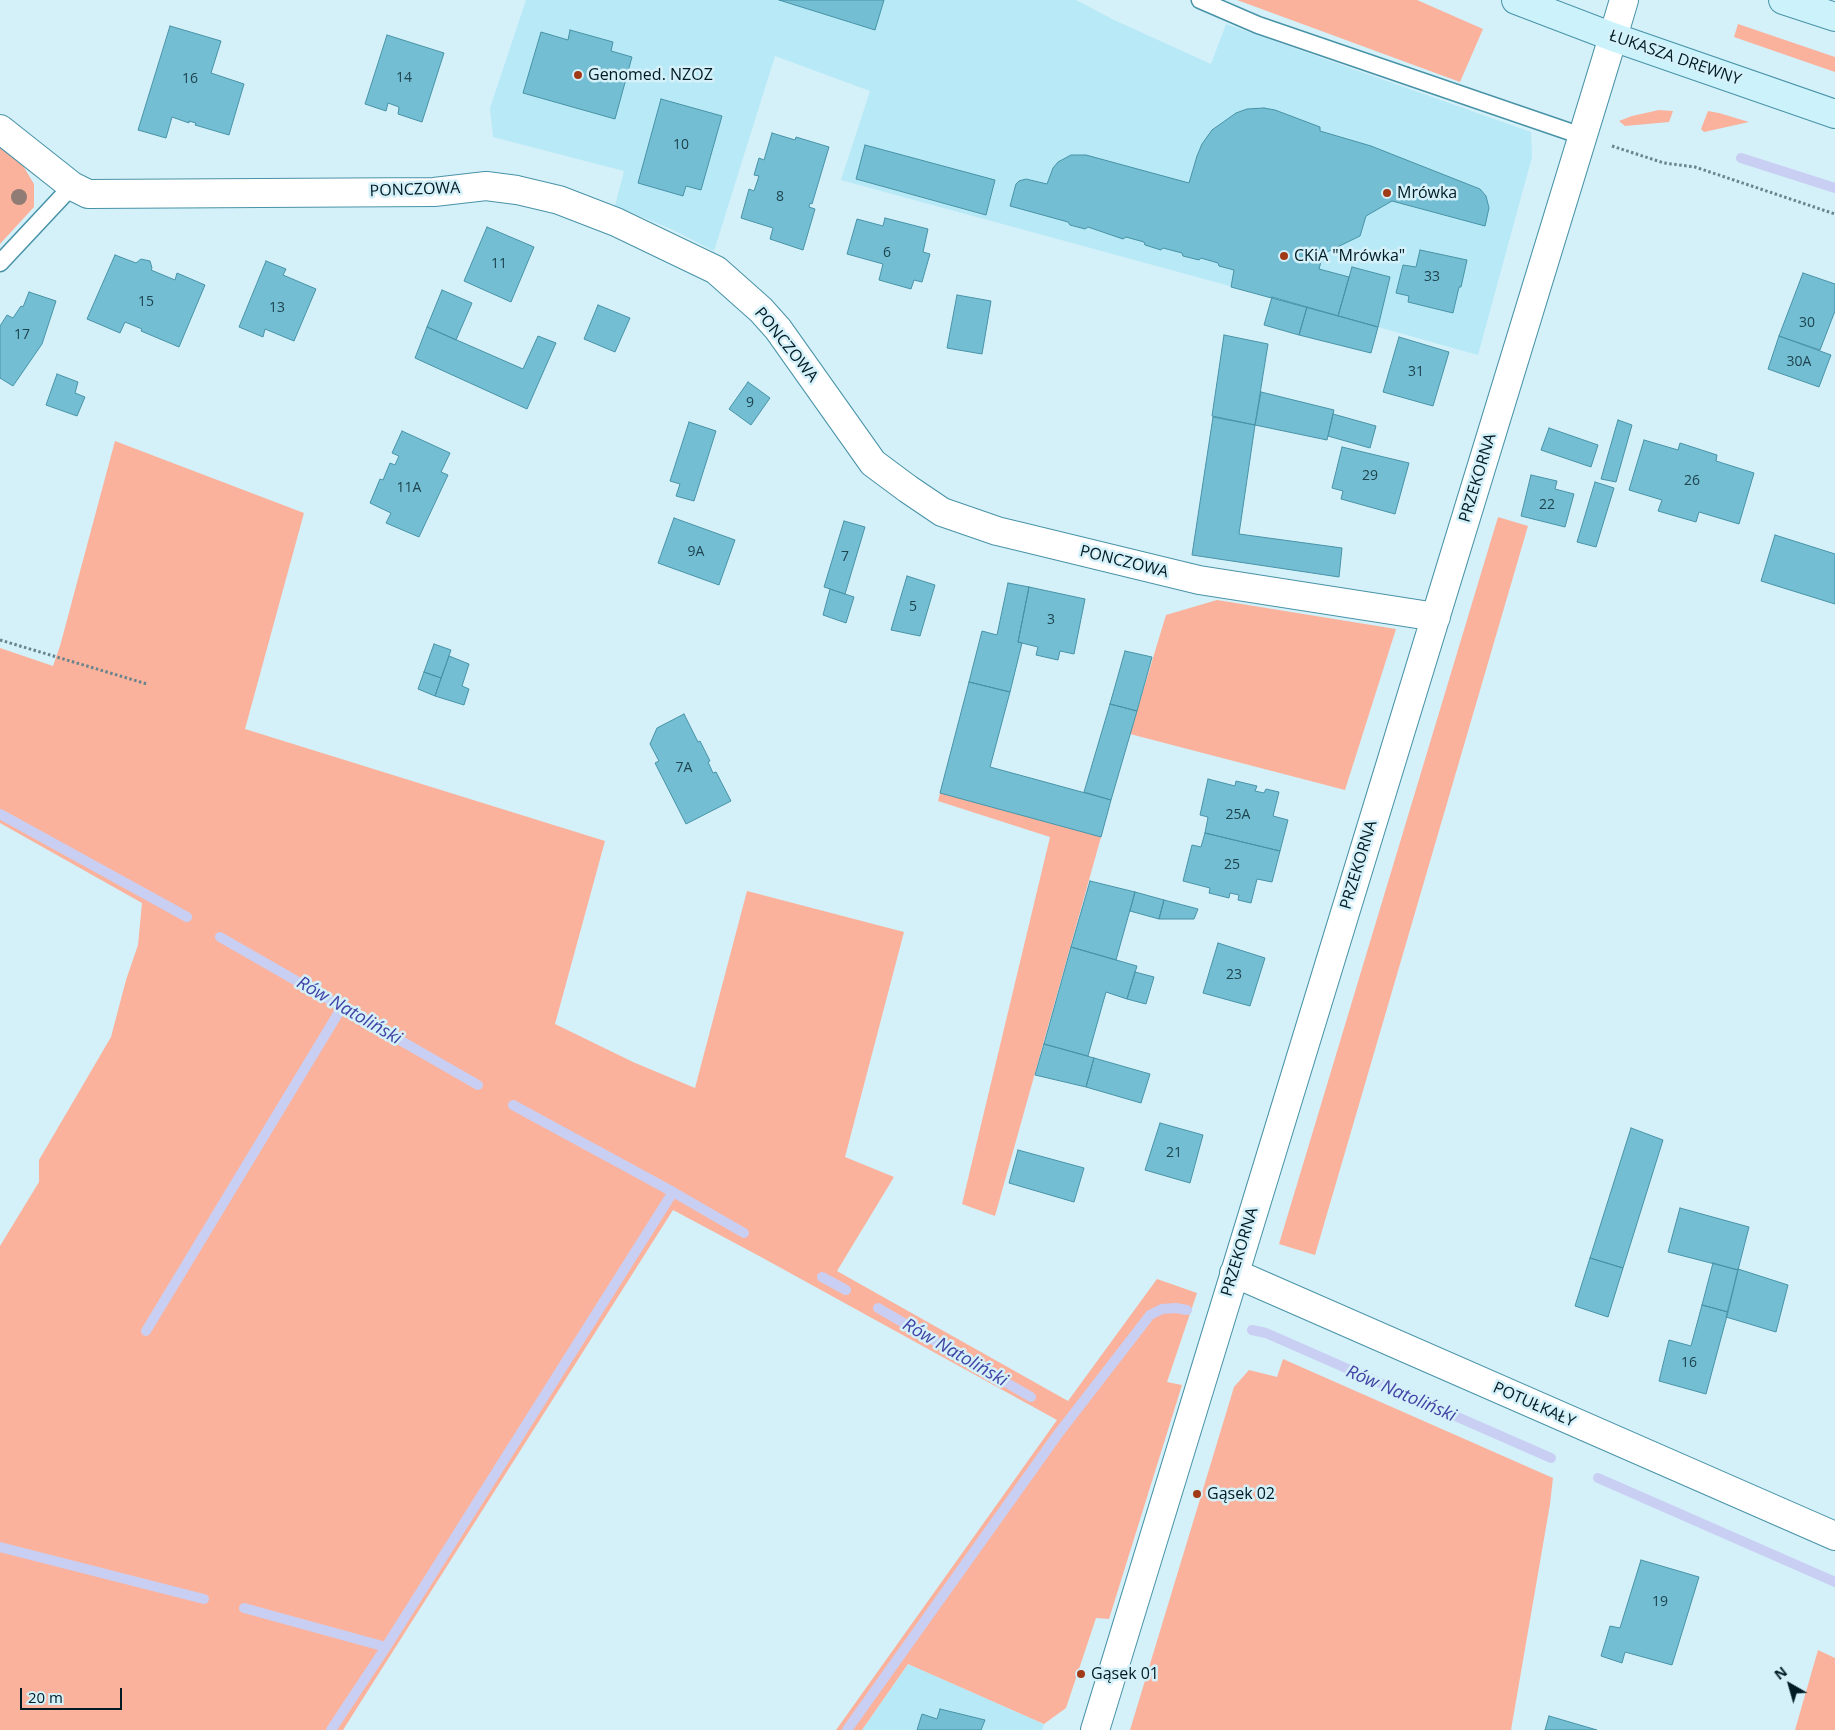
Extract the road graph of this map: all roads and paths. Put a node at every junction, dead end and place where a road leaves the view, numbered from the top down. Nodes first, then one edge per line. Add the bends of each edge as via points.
1 (1200, 0) edge
2 (1516, 0) edge
3 (1624, 0) edge
4 (1783, 0) edge
5 (1835, 18) edge
6 (1613, 37) junction
7 (1835, 114) edge
8 (0, 129) edge
9 (1582, 136) junction
10 (72, 186) junction
11 (1835, 214) edge
12 (0, 263) edge
13 (1436, 617) junction
14 (0, 640) edge
15 (147, 684) dead end
16 (1234, 1274) junction
17 (1835, 1536) edge
18 (1095, 1730) edge

1 - 9 lane via 1267,28
2 - 6 main road, ŁUKASZA DREWNY
3 - 6 street, PRZEKORNA
4 - 5 main road
6 - 7 main road, ŁUKASZA DREWNY
6 - 9 street, PRZEKORNA
8 - 10 street, PONCZOWA
9 - 11 path via 1664,163 1695,166
9 - 13 street, PRZEKORNA
10 - 12 lane
10 - 13 street, PONCZOWA via 88,194 434,192 486,186 558,200 616,222 716,270 778,329 873,463 942,512 997,531 1199,580
13 - 16 street, PRZEKORNA
14 - 15 path
16 - 17 street, POTUŁKAŁY
16 - 18 street, PRZEKORNA

